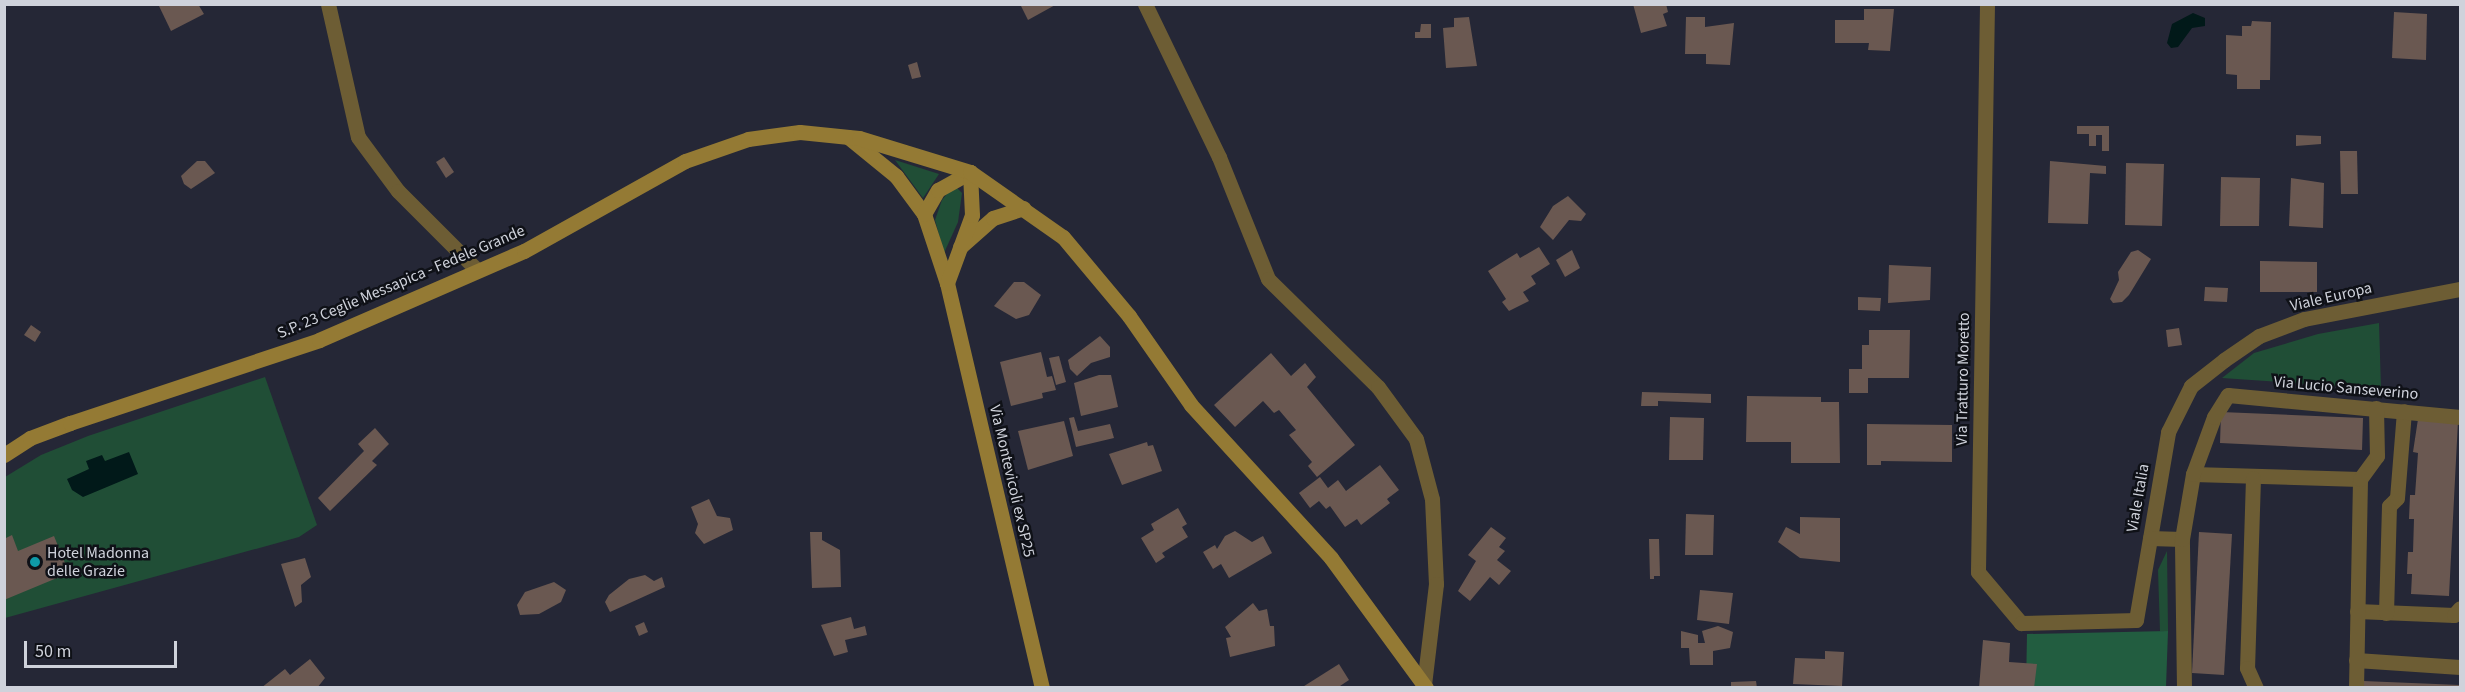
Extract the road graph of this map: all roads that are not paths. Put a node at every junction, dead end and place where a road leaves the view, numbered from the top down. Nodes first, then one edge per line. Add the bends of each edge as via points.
1 (328, 4) edge
2 (1144, 4) edge
3 (1987, 4) edge
4 (848, 137) junction
5 (970, 172) junction
6 (1023, 208) junction
7 (924, 214) junction
8 (958, 248) junction
9 (477, 270) junction
10 (947, 283) junction
11 (2460, 289) edge
12 (2191, 386) joint
13 (2376, 408) junction
14 (2404, 411) junction
15 (2460, 417) edge
16 (4, 455) edge
17 (2193, 474) junction
18 (2253, 478) junction
19 (2360, 479) junction
20 (2150, 538) junction
21 (2182, 539) junction
22 (2460, 608) edge
23 (2357, 611) junction
24 (2386, 613) junction
25 (2136, 620) joint
26 (2356, 660) junction
27 (2460, 667) edge
28 (1425, 686) edge
29 (1042, 687) edge
30 (2184, 687) edge
31 (2256, 687) edge
32 (2356, 687) edge

1 - 9 street via 358,137 398,191
2 - 28 street via 1219,157 1268,279 1378,387 1416,439 1432,499 1436,584
3 - 25 street, Via Tratturo Moretto via 1977,572 2021,623
4 - 5 street, S.P. 23 Ceglie Messapica - Fedele Grande via 912,151
4 - 7 street, Via Montevicoli ex SP25 via 896,176
4 - 9 street, S.P. 23 Ceglie Messapica - Fedele Grande via 800,132 748,139 685,161 524,251
5 - 6 street, S.P. 23 Ceglie Messapica - Fedele Grande
5 - 7 street via 938,190
5 - 8 street via 972,215
6 - 8 street via 993,218
6 - 28 street, S.P. 23 Ceglie Messapica - Fedele Grande via 1071,246 1129,316 1191,405 1331,558
7 - 10 street, Via Montevicoli ex SP25
8 - 10 street
9 - 16 street, S.P. 23 Ceglie Messapica - Fedele Grande via 319,340 70,423 30,438
10 - 29 street, Via Montevicoli ex SP25
11 - 12 street, Viale Europa via 2304,319 2259,336
12 - 20 street, Viale Italia via 2168,432
13 - 14 street, Via Lucio Sanseverino
13 - 17 street, Via Lucio Sanseverino via 2228,395 2214,417
13 - 19 street via 2378,456
14 - 15 street, Via Lucio Sanseverino
14 - 24 street via 2397,498 2388,506
17 - 18 street
17 - 21 street
18 - 19 street
18 - 31 street via 2247,668
19 - 23 street
20 - 21 street
20 - 25 street, Viale Italia
21 - 30 street
22 - 24 street via 2454,615
23 - 24 street
23 - 26 street
26 - 27 street
26 - 32 street

